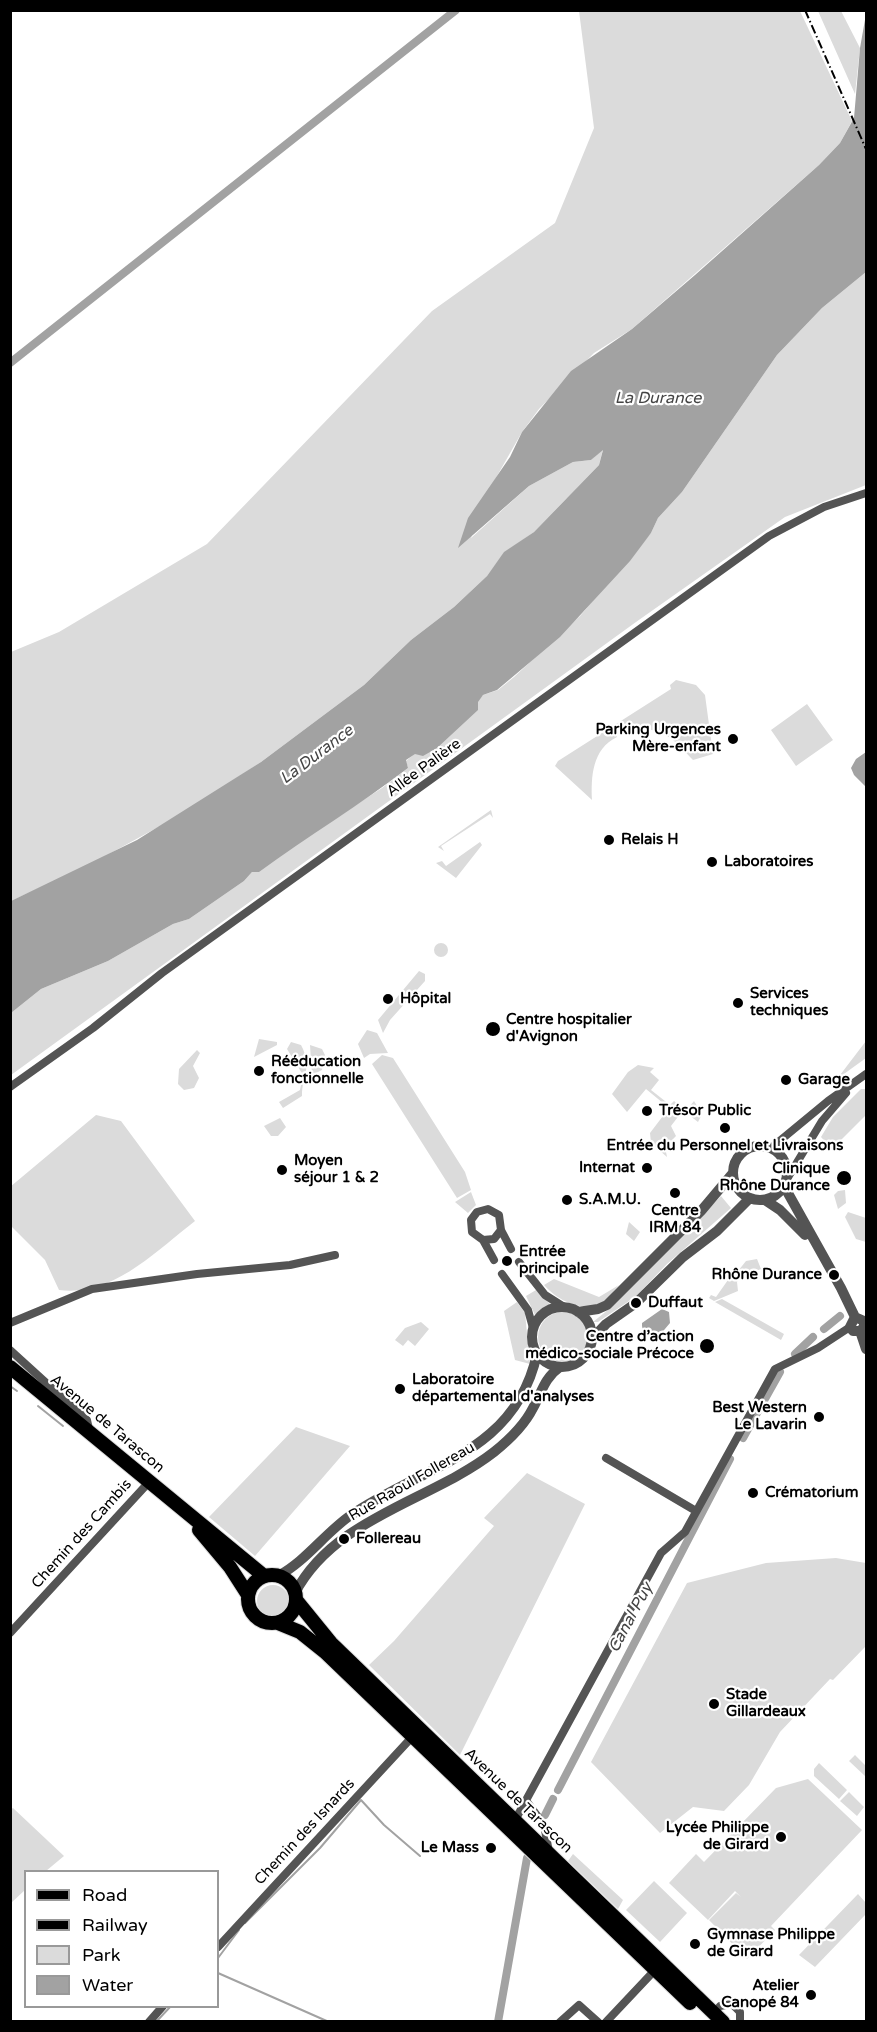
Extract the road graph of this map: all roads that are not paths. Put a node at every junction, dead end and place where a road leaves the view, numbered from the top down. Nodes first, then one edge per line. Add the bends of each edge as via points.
1 (867, 493) edge
2 (867, 1074) edge
3 (10, 1087) edge
4 (851, 1087) junction
5 (771, 1148) junction
6 (733, 1173) junction
7 (785, 1182) junction
8 (750, 1198) junction
9 (765, 1200) junction
10 (501, 1230) junction
11 (483, 1240) junction
12 (511, 1249) dead end
13 (819, 1251) junction
14 (335, 1255) dead end
15 (494, 1260) dead end
16 (519, 1262) dead end
17 (502, 1274) dead end
18 (564, 1307) junction
19 (578, 1312) junction
20 (10, 1323) edge
21 (859, 1325) edge
22 (533, 1328) junction
23 (592, 1340) junction
24 (867, 1349) edge
25 (10, 1350) edge
26 (537, 1354) junction
27 (10, 1367) edge
28 (560, 1368) junction
29 (89, 1429) junction
30 (606, 1458) dead end
31 (150, 1481) junction
32 (181, 1508) junction
33 (696, 1511) junction
34 (271, 1576) junction
35 (248, 1595) junction
36 (295, 1596) junction
37 (278, 1623) junction
38 (10, 1633) edge
39 (413, 1736) junction
40 (527, 1802) junction
41 (535, 1813) junction
42 (515, 1828) junction
43 (550, 1855) junction
44 (219, 1946) edge
45 (655, 1970) junction
46 (162, 2008) edge
47 (740, 2012) junction
48 (715, 2019) edge
49 (149, 2022) edge
50 (560, 2022) edge
51 (598, 2022) edge
52 (606, 2022) edge
53 (740, 2022) edge
54 (748, 2022) edge

1 - 3 street, Allée Palière via 824,507 769,536
2 - 4 street
4 - 5 street
4 - 7 street via 822,1121
5 - 6 street via 758,1146 745,1151 736,1161
5 - 7 street via 786,1164
6 - 8 street via 736,1185
6 - 19 street via 706,1206 607,1305
7 - 9 street via 779,1193
7 - 13 street
8 - 9 street
8 - 23 street
9 - 13 street via 794,1223
10 - 11 street via 494,1239
10 - 11 street via 501,1220 494,1211 477,1212 470,1226 475,1236
10 - 12 street
11 - 15 street
13 - 21 street
14 - 20 street via 290,1266 93,1289
16 - 18 street via 545,1295
17 - 22 street via 528,1310
18 - 19 street
18 - 22 street via 542,1315
19 - 23 street via 589,1324
21 - 24 street
21 - 33 street via 775,1369
22 - 26 street via 532,1342
23 - 28 street via 584,1358
25 - 29 street via 87,1420
26 - 28 street via 546,1363
26 - 34 street, Rue Raoul Follereau via 530,1382 516,1407 480,1443 353,1514 295,1565
27 - 29 main road, Avenue de Tarascon
28 - 36 street, Rue Raoul Follereau via 547,1377 524,1423 495,1451 459,1476 359,1528 316,1564
29 - 31 main road, Avenue de Tarascon
30 - 33 street
31 - 32 main road, Avenue de Tarascon
31 - 38 street, Chemin des Cambis
32 - 34 main road, Avenue de Tarascon
32 - 35 main road, Avenue de Tarascon
33 - 40 street via 685,1532 662,1553
34 - 35 main road via 251,1587
34 - 36 main road via 288,1582
35 - 37 main road via 253,1615 264,1623
36 - 37 main road via 291,1614
36 - 42 main road, Avenue de Tarascon via 332,1643
37 - 39 main road, Avenue de Tarascon via 314,1642
39 - 42 main road, Avenue de Tarascon
39 - 44 street, Chemin des Isnards
40 - 41 street
40 - 42 street
41 - 42 street via 531,1823
41 - 43 street via 544,1825
42 - 43 main road, Avenue de Tarascon
42 - 45 main road, Avenue de Tarascon
43 - 48 main road, Avenue de Tarascon
45 - 48 main road, Avenue de Tarascon
45 - 52 street
46 - 49 street
47 - 48 street via 726,2004
47 - 53 street
47 - 54 street
50 - 51 street via 579,2005

